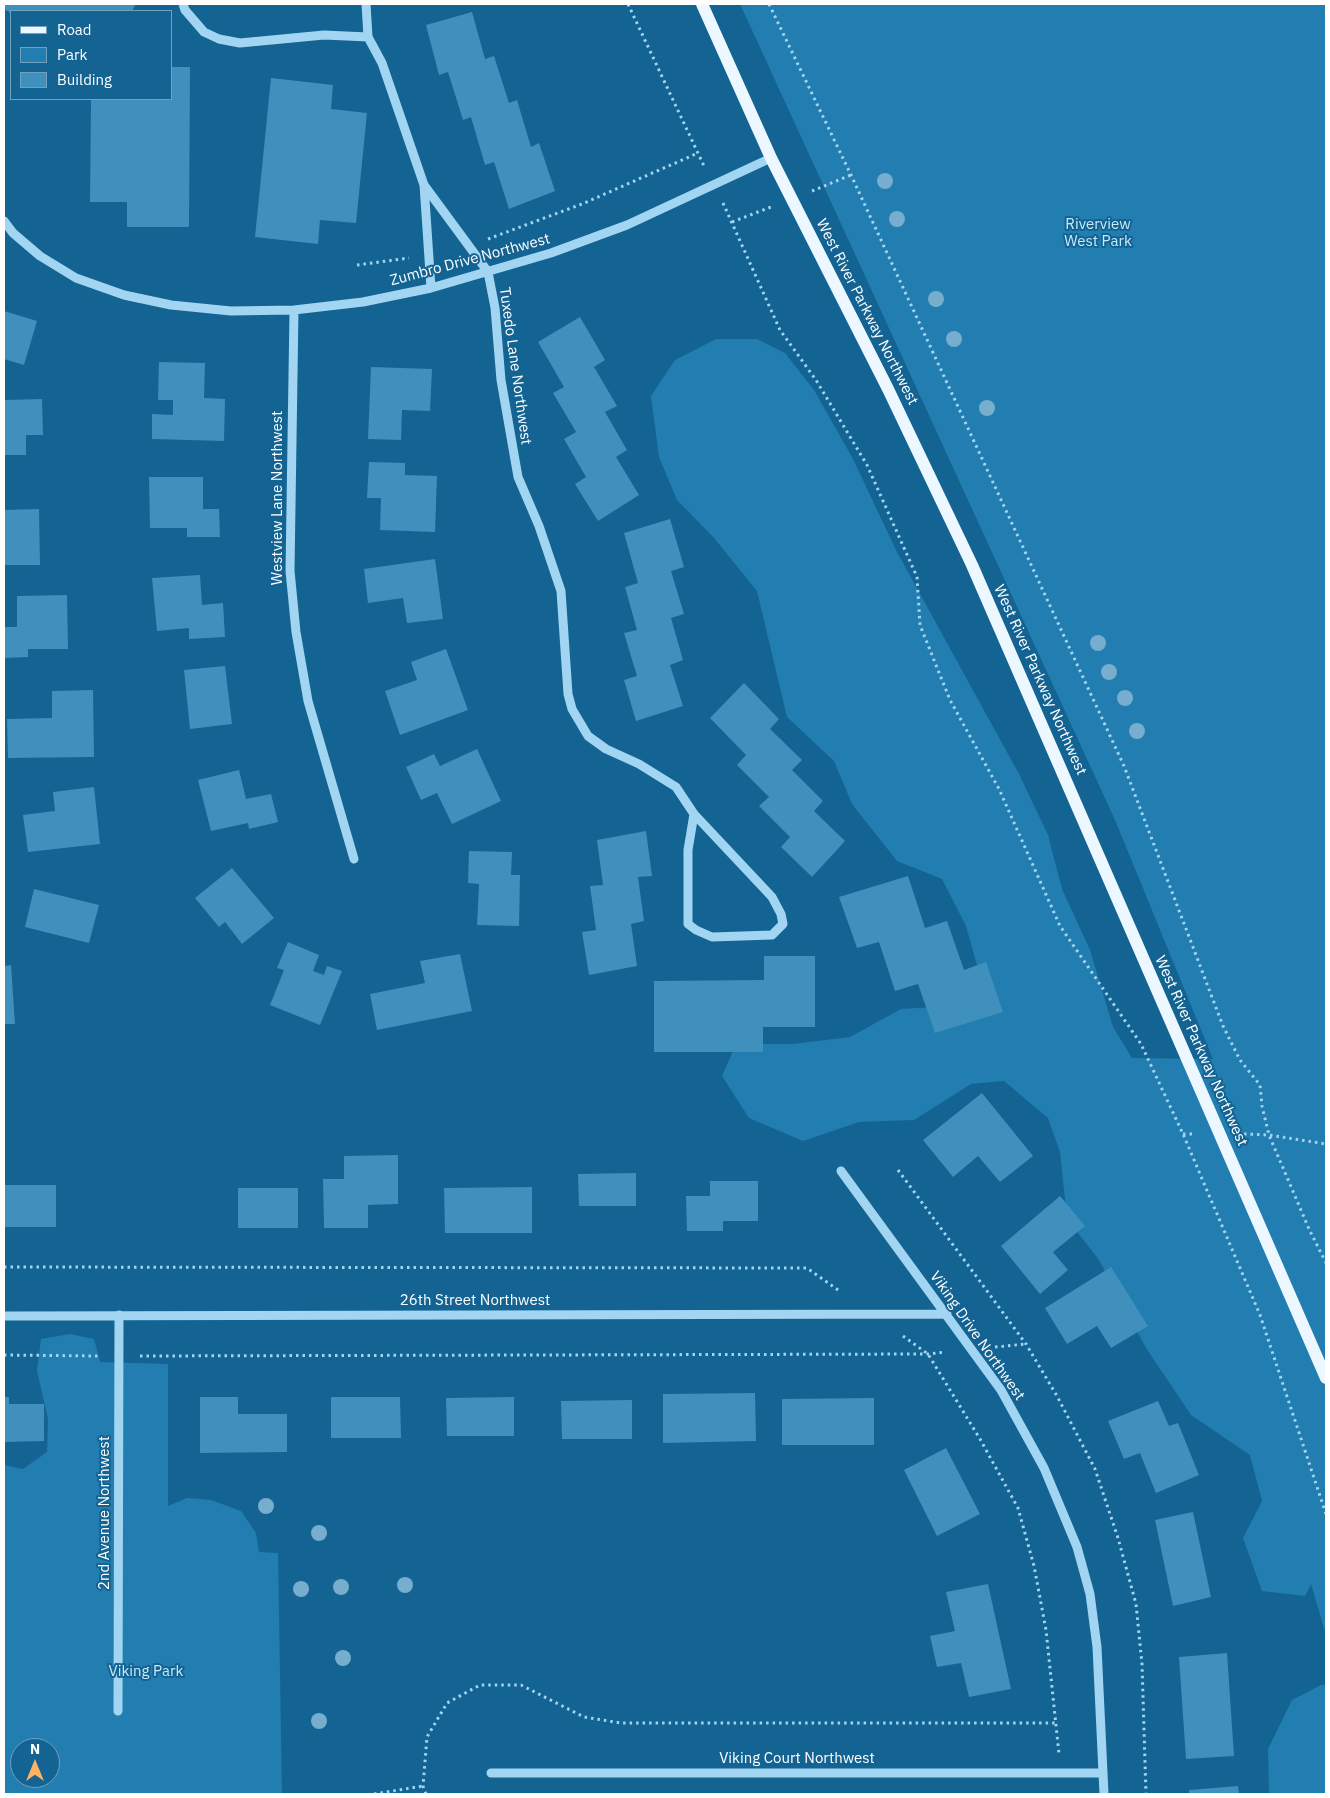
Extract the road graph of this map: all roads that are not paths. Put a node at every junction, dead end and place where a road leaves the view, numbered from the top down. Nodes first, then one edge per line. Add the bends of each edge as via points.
1 (183, 4) edge
2 (366, 4) edge
3 (702, 4) edge
4 (368, 37) junction
5 (771, 158) junction
6 (424, 184) junction
7 (4, 221) edge
8 (488, 272) junction
9 (431, 288) junction
10 (294, 310) junction
11 (694, 814) junction
12 (354, 859) dead end
13 (841, 1171) dead end
14 (947, 1314) junction
15 (119, 1315) junction
16 (4, 1316) edge
17 (1326, 1378) edge
18 (118, 1711) dead end
19 (491, 1773) dead end
20 (1103, 1773) junction
21 (1104, 1794) edge

1 - 4 street via 204,32 240,43 324,35
2 - 4 street
3 - 5 main road, West River Parkway Northwest
4 - 6 street via 382,63
5 - 8 street, Zumbro Drive Northwest via 627,224 551,253
5 - 17 main road, West River Parkway Northwest via 972,564
6 - 8 street
6 - 9 street
7 - 10 street, Zumbro Drive Northwest via 40,256 76,278 124,294 171,304 231,311
8 - 9 street, Zumbro Drive Northwest
8 - 11 street, Tuxedo Lane Northwest via 495,308 500,380 518,477 558,577 572,709 588,736 606,749 663,777 676,787
9 - 10 street, Zumbro Drive Northwest via 363,302
10 - 12 street, Westview Lane Northwest via 290,571 296,632 308,701
11 - 11 street, Tuxedo Lane Northwest via 688,850 688,924 712,937 772,935 783,924 772,897
13 - 14 street, Viking Drive Northwest
14 - 15 street, 26th Street Northwest
14 - 20 street, Viking Drive Northwest via 1001,1390 1044,1468 1077,1547 1090,1594 1097,1647
15 - 16 street, 26th Street Northwest
15 - 18 street, 2nd Avenue Northwest
19 - 20 street, Viking Court Northwest
20 - 21 street, Viking Drive Northwest

